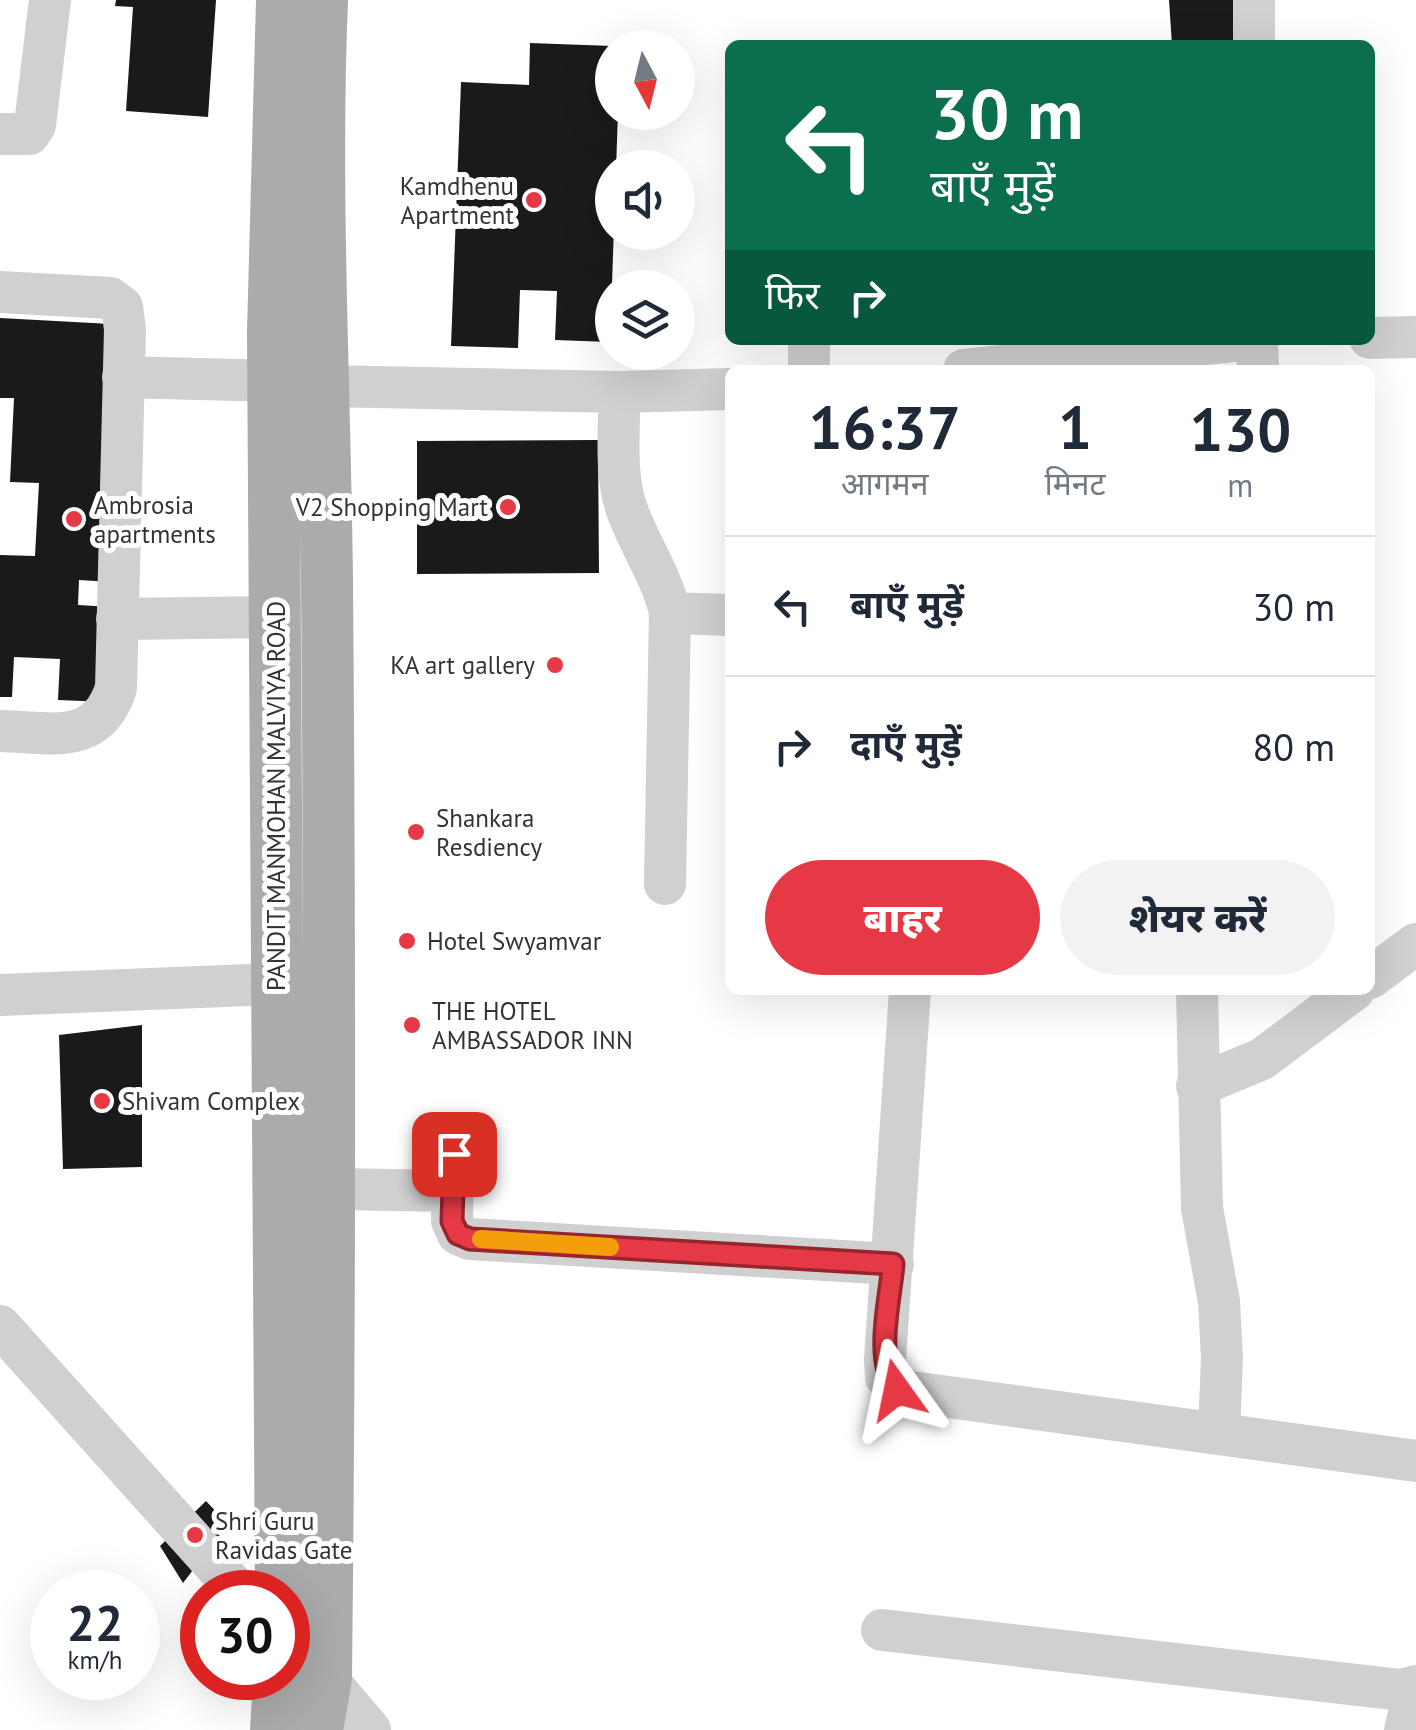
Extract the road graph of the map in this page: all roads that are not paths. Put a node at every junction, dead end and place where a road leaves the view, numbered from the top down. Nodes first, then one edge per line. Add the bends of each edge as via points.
1 (50, 0) edge
2 (282, 0) edge
3 (322, 0) edge
4 (1254, 0) edge
5 (1254, 40) edge
6 (0, 134) edge
7 (0, 292) edge
8 (1416, 337) edge
9 (1375, 338) edge
10 (1196, 345) edge
11 (1010, 365) edge
12 (124, 377) junction
13 (274, 381) junction
14 (326, 386) junction
15 (725, 389) edge
16 (619, 392) junction
17 (670, 613) junction
18 (725, 615) edge
19 (275, 616) junction
20 (117, 619) junction
21 (0, 731) edge
22 (665, 884) dead end
23 (1416, 944) edge
24 (1375, 974) edge
25 (276, 984) junction
26 (910, 995) edge
27 (1197, 995) edge
28 (1347, 995) edge
29 (0, 996) edge
30 (1197, 1086) junction
31 (330, 1188) junction
32 (893, 1264) junction
33 (8, 1353) edge
34 (1218, 1433) junction
35 (1416, 1461) edge
36 (218, 1570) edge
37 (281, 1570) edge
38 (304, 1570) edge
39 (882, 1630) dead end
40 (310, 1678) edge
41 (1416, 1686) edge
42 (286, 1700) edge
43 (307, 1700) edge
44 (276, 1730) edge
45 (317, 1730) edge
46 (370, 1730) edge
47 (1405, 1730) edge

1 - 6 street via 35,125 29,134
2 - 13 main road, PANDIT MANMOHAN MALVIYA ROAD
3 - 14 main road
4 - 5 street
7 - 12 street via 110,298 122,307
8 - 9 street
10 - 11 street
12 - 13 street
12 - 20 street
13 - 19 main road, PANDIT MANMOHAN MALVIYA ROAD
14 - 16 street
14 - 31 main road
15 - 16 street
16 - 17 street via 620,486
17 - 18 street
17 - 22 street
19 - 20 street
19 - 25 main road, PANDIT MANMOHAN MALVIYA ROAD
20 - 21 street via 116,688 108,713 72,732
23 - 24 street
25 - 29 street
25 - 37 main road, PANDIT MANMOHAN MALVIYA ROAD
26 - 32 street
27 - 30 street
28 - 30 street via 1262,1059
30 - 34 street via 1202,1208 1219,1302
31 - 32 street via 453,1173 452,1221 470,1239
31 - 38 main road
32 - 34 street via 885,1359 886,1376 897,1390
33 - 36 street
34 - 35 street
39 - 41 street via 1400,1690
40 - 46 street
41 - 47 street
42 - 44 main road
43 - 45 main road

